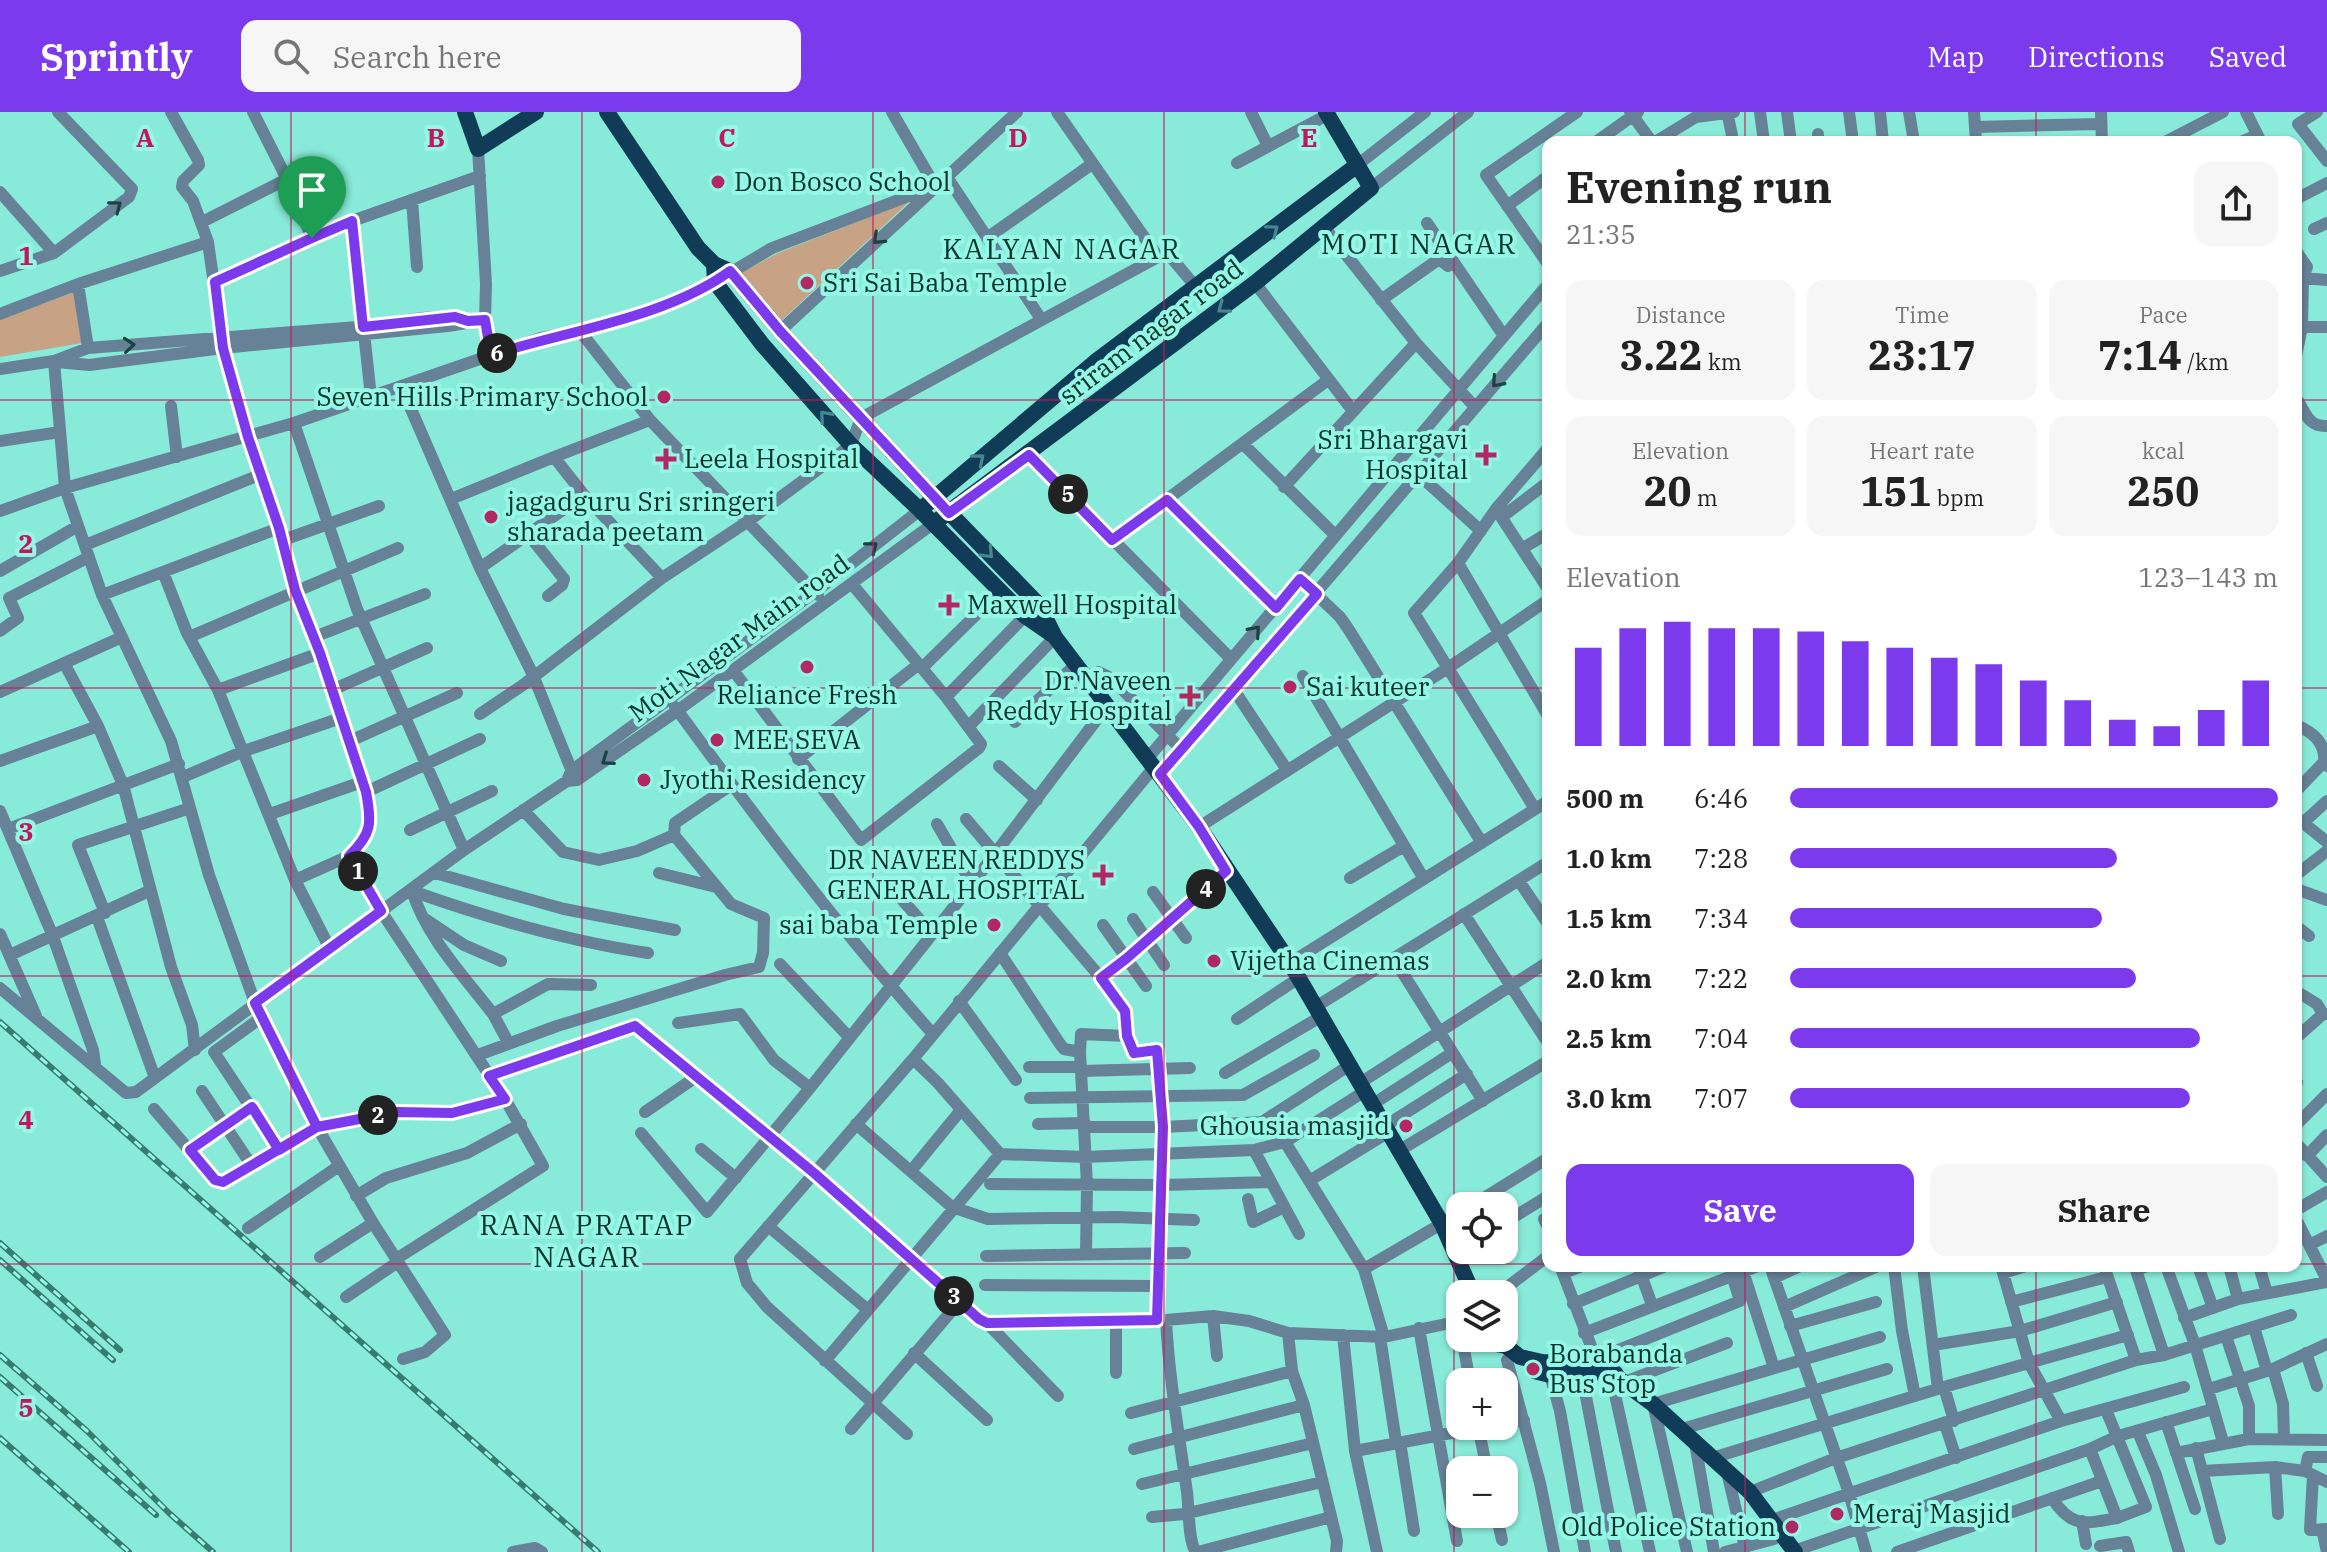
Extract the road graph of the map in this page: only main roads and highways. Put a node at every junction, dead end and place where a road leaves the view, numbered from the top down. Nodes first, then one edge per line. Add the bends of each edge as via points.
1 (465, 112) edge
2 (536, 112) edge
3 (607, 112) edge
4 (1327, 113) edge
5 (1356, 166) junction
6 (722, 268) junction
7 (934, 497) junction
8 (920, 510) junction
9 (949, 513) junction
10 (934, 523) junction
11 (1055, 637) junction
12 (1467, 1280) edge
13 (1500, 1352) edge
14 (1514, 1352) edge
15 (1580, 1369) junction
16 (1618, 1381) junction
17 (1776, 1536) edge
18 (1794, 1552) edge

1 - 2 main road via 478,149
3 - 6 main road via 686,231
4 - 5 main road
7 -> 5 main road, sriram nagar road via 1095,362
5 -> 9 main road, sriram nagar road via 1371,188 1255,283
6 - 7 main road
8 -> 6 main road via 851,445 762,344 715,282
7 - 8 main road, sriram nagar road
7 - 9 main road
8 - 10 main road
9 - 10 main road, sriram nagar road
9 -> 11 main road via 1039,605
10 - 11 main road via 1025,616
11 - 12 main road via 1199,827 1290,963 1442,1224
13 - 15 main road via 1507,1360 1550,1375
14 - 15 main road
15 - 16 main road
15 - 16 main road via 1597,1363 1615,1373
16 - 17 main road via 1653,1404 1750,1492
17 - 18 main road

